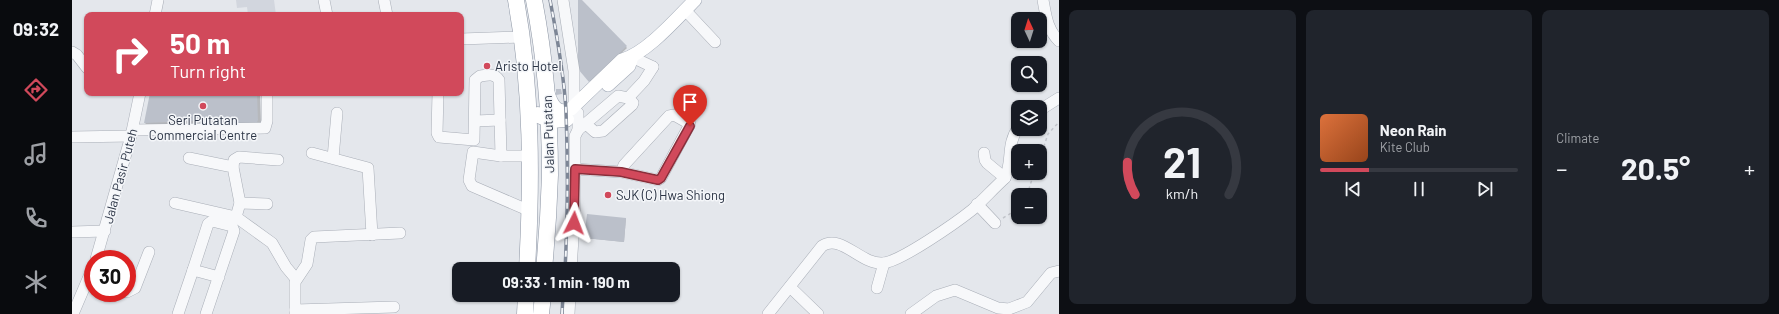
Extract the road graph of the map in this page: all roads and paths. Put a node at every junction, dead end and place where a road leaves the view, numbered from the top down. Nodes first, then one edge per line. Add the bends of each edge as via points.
1 (158, 0) edge
2 (324, 0) edge
3 (384, 0) edge
4 (516, 0) edge
5 (534, 0) edge
6 (563, 0) edge
7 (695, 0) edge
8 (1042, 0) edge
9 (685, 10) junction
10 (156, 12) edge
11 (326, 12) edge
12 (386, 12) edge
13 (521, 37) junction
14 (464, 39) edge
15 (1059, 41) edge
16 (715, 42) dead end
17 (644, 49) junction
18 (72, 52) edge
19 (632, 57) junction
20 (84, 64) edge
21 (653, 67) junction
22 (574, 71) junction
23 (546, 87) junction
24 (606, 87) junction
25 (590, 91) junction
26 (138, 96) edge
27 (267, 96) edge
28 (438, 96) edge
29 (616, 98) junction
30 (628, 98) junction
31 (1059, 98) edge
32 (528, 105) junction
33 (1047, 106) edge
34 (337, 113) dead end
35 (572, 113) junction
36 (500, 120) junction
37 (547, 120) junction
38 (475, 121) junction
39 (1059, 122) edge
40 (582, 127) junction
41 (132, 133) junction
42 (1014, 136) edge
43 (72, 137) edge
44 (474, 140) junction
45 (1045, 144) edge
46 (473, 152) junction
47 (312, 153) dead end
48 (984, 153) dead end
49 (549, 154) junction
50 (501, 156) junction
51 (530, 156) junction
52 (189, 158) dead end
53 (333, 158) junction
54 (278, 160) dead end
55 (233, 167) junction
56 (575, 169) junction
57 (621, 172) junction
58 (550, 176) junction
59 (531, 177) junction
60 (1005, 178) junction
61 (175, 203) dead end
62 (240, 203) junction
63 (267, 204) dead end
64 (978, 204) junction
65 (530, 211) junction
66 (1011, 213) edge
67 (236, 217) junction
68 (995, 223) joint
69 (105, 231) junction
70 (72, 232) edge
71 (400, 233) dead end
72 (372, 235) junction
73 (99, 250) edge
74 (149, 252) dead end
75 (527, 262) edge
76 (544, 262) edge
77 (573, 262) edge
78 (884, 263) junction
79 (193, 270) junction
80 (1059, 271) edge
81 (219, 277) junction
82 (296, 279) junction
83 (136, 285) edge
84 (790, 287) junction
85 (877, 288) dead end
86 (84, 293) edge
87 (526, 302) edge
88 (542, 302) edge
89 (570, 302) edge
90 (394, 307) dead end
91 (295, 312) edge
92 (73, 314) edge
93 (178, 314) edge
94 (206, 314) edge
95 (525, 314) edge
96 (541, 314) edge
97 (569, 314) edge
98 (768, 314) edge
99 (818, 314) edge
100 (911, 314) edge

1 - 10 street
2 - 11 street
3 - 12 street
4 - 13 highway, Jalan Putatan
5 - 23 highway, Jalan Putatan
6 - 22 street
7 - 9 main road
8 - 15 street via 1050,31
9 - 16 street
9 - 17 main road
13 - 14 street
13 - 32 highway, Jalan Putatan
17 - 19 main road
17 - 21 street
18 - 20 street
19 - 21 street
19 - 24 main road via 629,66
19 - 25 main road via 622,60
21 - 30 street
22 - 25 street via 580,84
22 - 35 street
23 - 35 main road via 559,111
23 - 37 highway, Jalan Putatan
24 - 29 street
24 - 35 main road
25 - 35 main road
26 - 41 street, Jalan Pasir Puteh
27 - 41 street via 265,128
28 - 44 street via 439,137
29 - 30 street via 620,95
29 - 40 street
30 - 40 street via 632,106 603,131 595,132
31 - 33 street
32 - 37 highway
32 - 51 highway, Jalan Putatan
34 - 53 street
35 - 37 highway
35 - 40 street
35 - 49 main road via 557,127
36 - 38 street
36 - 38 street via 499,80 495,75 480,76 476,80
36 - 50 street
37 - 49 highway, Jalan Putatan
38 - 44 street
39 - 45 path via 1048,134
40 - 56 street via 575,136
41 - 43 street
41 - 69 street, Jalan Pasir Puteh
42 - 60 street
44 - 46 street
46 - 50 street
46 - 65 street via 469,184
47 - 53 street
48 - 60 street via 987,163
49 - 58 highway, Jalan Putatan
50 - 51 street
51 - 59 highway, Jalan Putatan
52 - 55 street
53 - 72 street via 368,168
54 - 55 street via 239,157 234,160
55 - 62 street
56 - 57 street
56 - 77 street
57 - 57 street via 658,180 661,178 690,124 674,115 669,116 624,165
58 - 59 highway via 540,172
58 - 76 highway, Jalan Putatan
59 - 65 highway, Jalan Putatan
60 - 64 street
61 - 67 street
62 - 63 street
62 - 67 street
64 - 68 street
64 - 78 street via 905,255
65 - 75 highway, Jalan Putatan
66 - 68 path
67 - 82 street via 272,243
69 - 70 street
69 - 73 street, Jalan Pasir Puteh
71 - 72 street
72 - 82 street via 314,238 309,244 307,264
74 - 83 street
78 - 84 street via 867,261 840,244 827,243
78 - 85 street
79 - 81 street
79 - 81 street via 210,222 214,221 232,226 234,231
79 - 93 street
80 - 100 street via 1051,273 1027,302 1009,309 998,308 953,290 936,296
81 - 94 street
82 - 91 street
84 - 98 street
84 - 99 street
86 - 92 street
87 - 95 highway
88 - 96 highway
89 - 97 street
90 - 91 street

